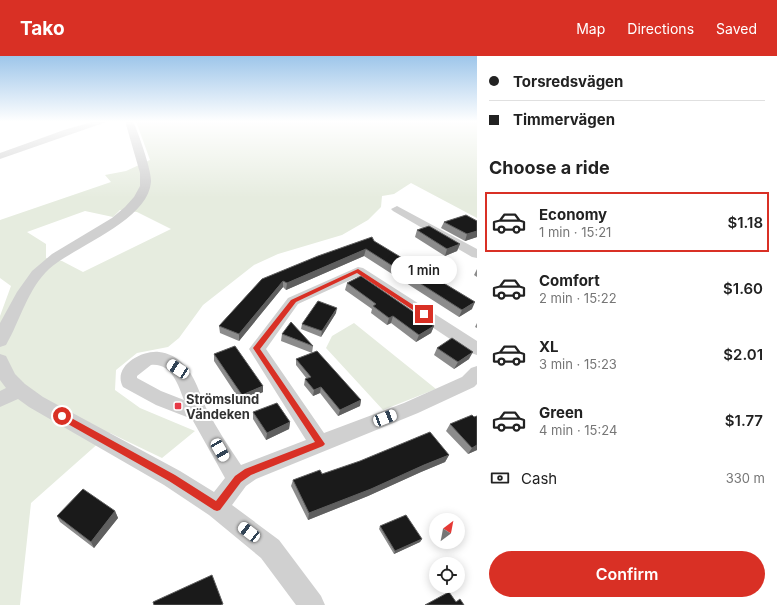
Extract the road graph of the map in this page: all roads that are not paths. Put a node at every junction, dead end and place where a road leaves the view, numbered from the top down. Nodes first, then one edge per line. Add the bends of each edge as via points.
1 (26, 147) edge
2 (137, 147) edge
3 (0, 156) edge
4 (397, 209) dead end
5 (477, 254) edge
6 (0, 341) edge
7 (477, 349) edge
8 (0, 360) edge
9 (477, 373) edge
10 (19, 390) junction
11 (0, 400) edge
12 (199, 413) dead end
13 (320, 444) junction
14 (238, 479) junction
15 (217, 507) junction
16 (312, 605) edge

1 - 3 street
2 - 6 street via 146,176 139,199 118,220 65,251 38,274 24,291
4 - 5 street
7 - 13 street via 358,271 294,301 257,348
8 - 10 street via 8,379
9 - 13 street via 468,382 411,408
10 - 11 street
10 - 15 street via 172,478
12 - 14 street
13 - 14 street via 248,472
14 - 15 street
15 - 16 street via 270,549

